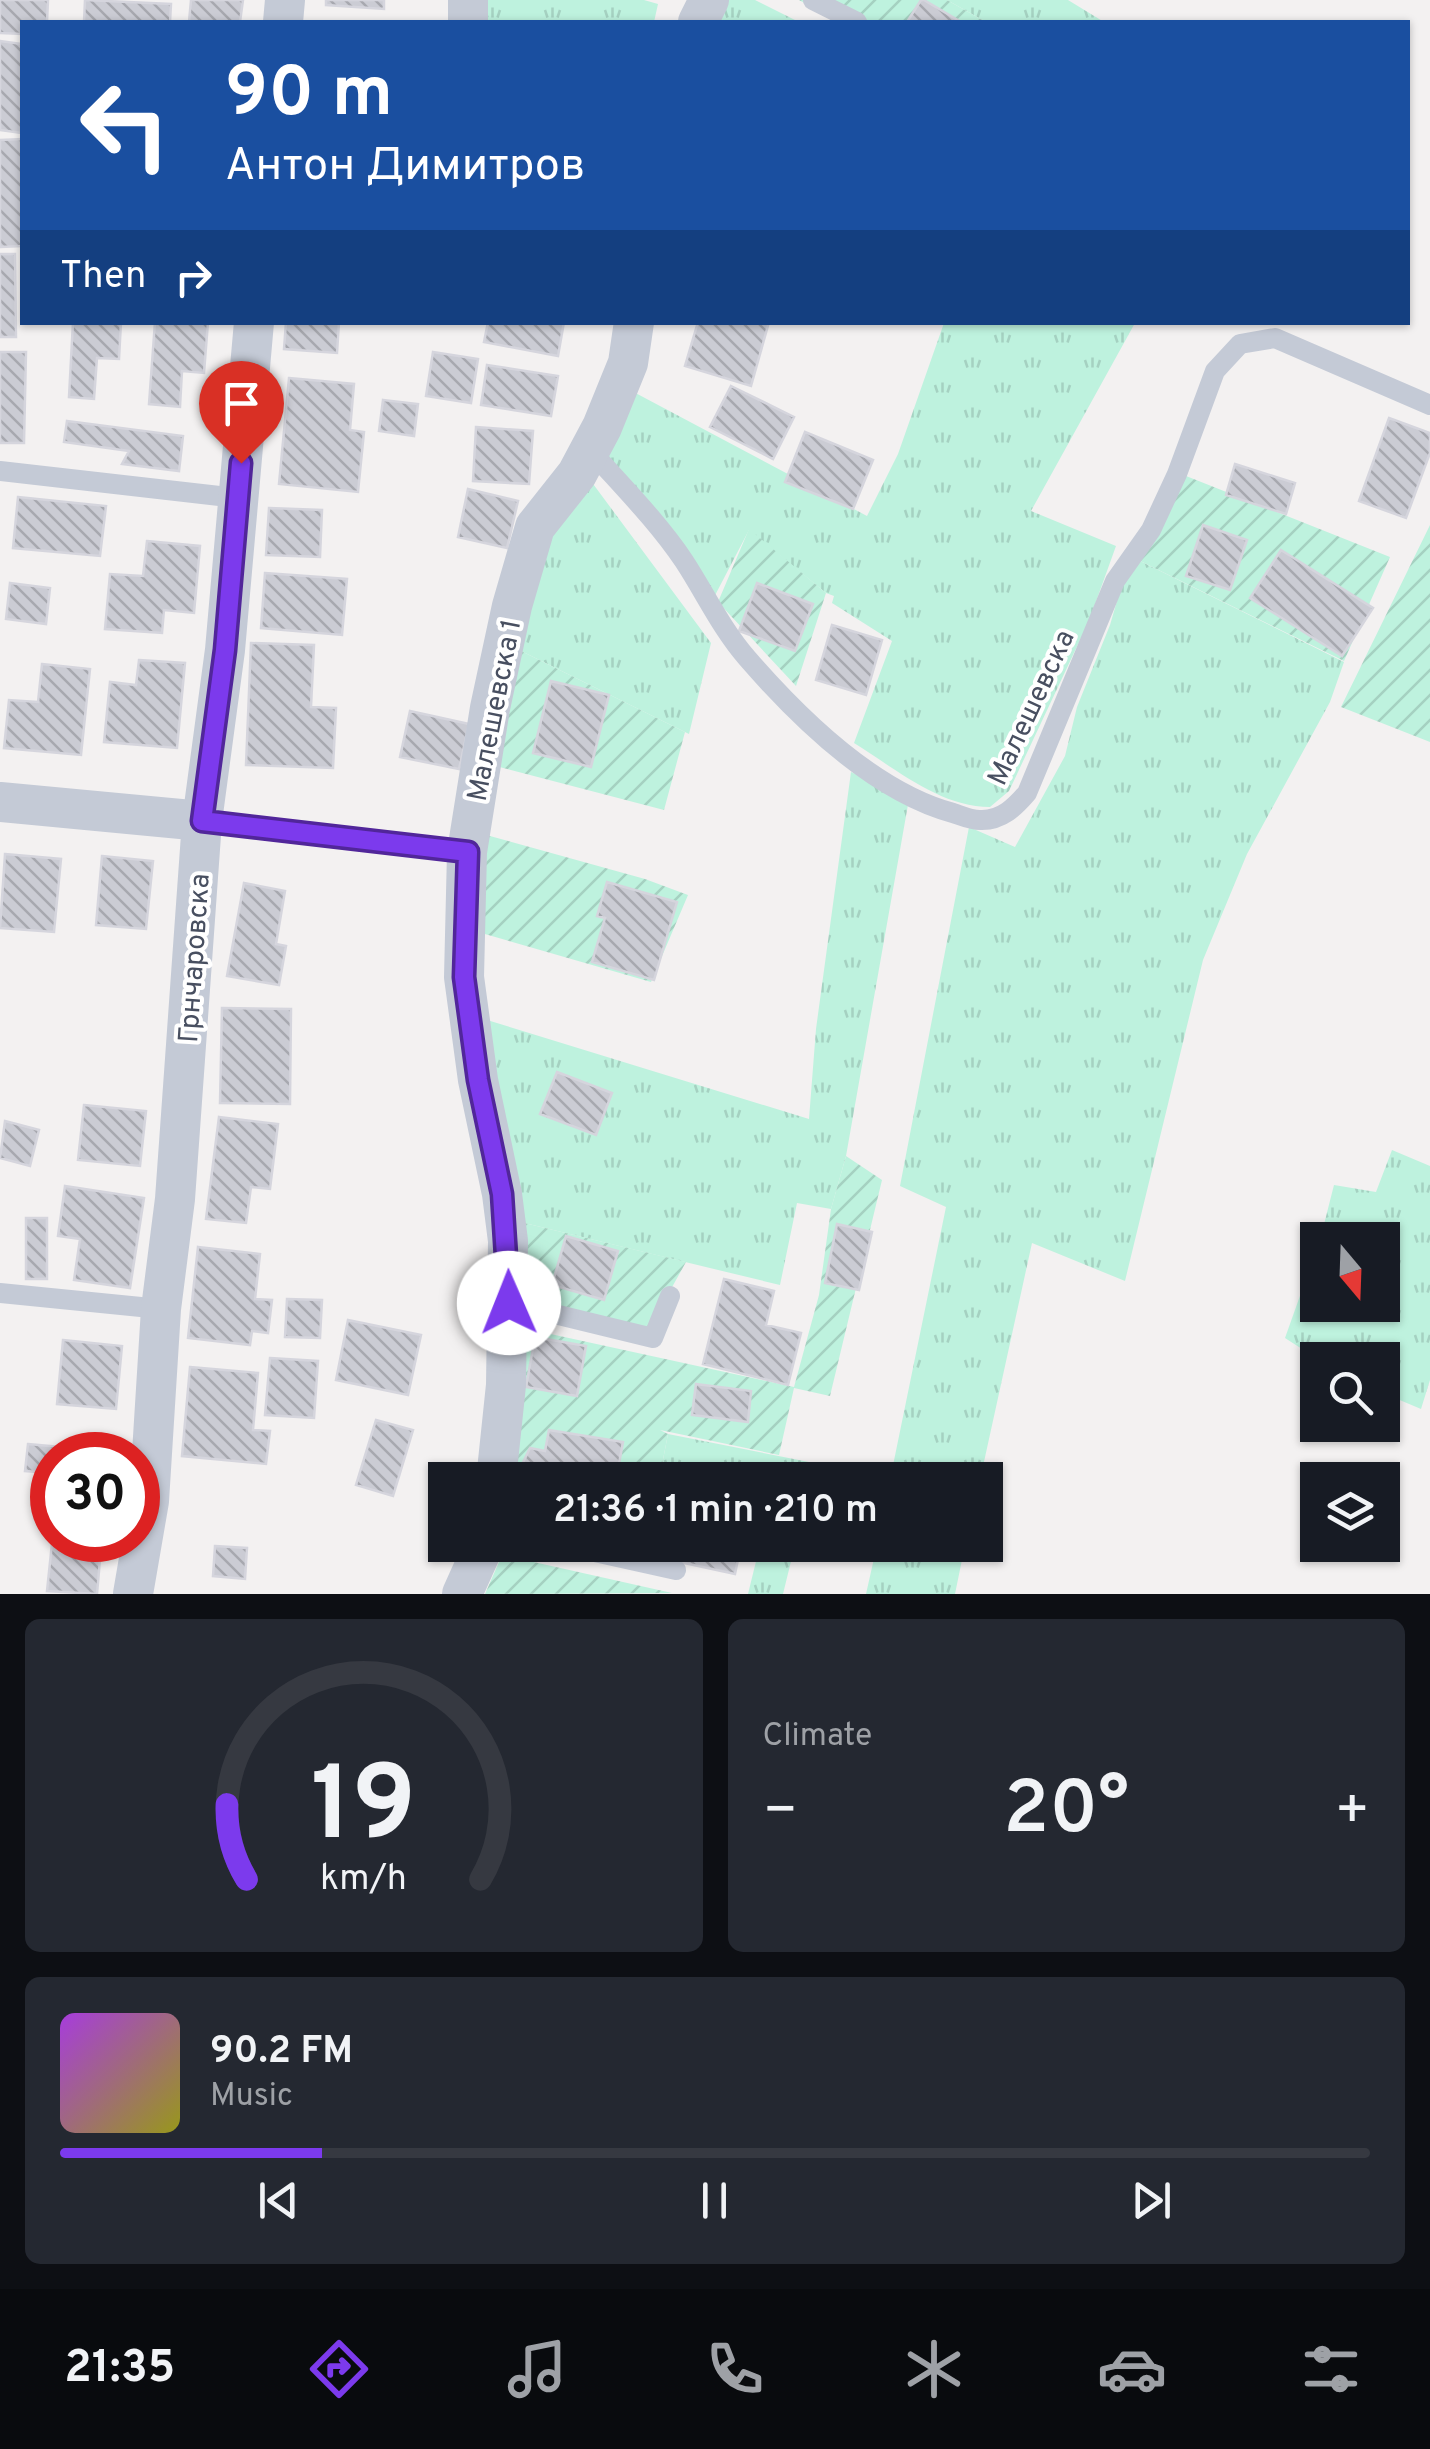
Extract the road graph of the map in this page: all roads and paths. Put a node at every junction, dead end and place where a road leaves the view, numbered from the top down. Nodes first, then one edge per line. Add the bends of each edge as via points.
1 (813, 0) edge
2 (853, 20) edge
3 (254, 325) edge
4 (634, 325) edge
5 (1430, 404) edge
6 (590, 450) junction
7 (0, 472) edge
8 (238, 498) junction
9 (0, 802) edge
10 (202, 821) junction
11 (468, 852) junction
12 (0, 1294) edge
13 (670, 1296) dead end
14 (509, 1303) junction
15 (161, 1309) junction
16 (497, 1462) edge
17 (476, 1562) edge
18 (640, 1562) edge
19 (676, 1570) dead end
20 (133, 1594) edge
21 (462, 1594) edge

1 - 2 lane
3 - 8 street, Грнчаровска
4 - 6 street, Малешевска 1 via 628,363
5 - 6 lane, Малешевска via 1275,338 1240,344 1215,370 1151,530 1115,581 1027,794 997,818 980,821 901,793 790,702 745,656 684,560
6 - 11 street, Малешевска 1 via 535,526 490,708
7 - 8 lane
8 - 10 street, Грнчаровска
9 - 10 street
10 - 11 lane
10 - 15 street, Грнчаровска
11 - 14 street, Малешевска 1 via 464,977 502,1194
12 - 15 lane
13 - 14 lane via 652,1338
14 - 16 street, Малешевска 1
15 - 20 street, Грнчаровска via 149,1501
17 - 21 street
18 - 19 lane

